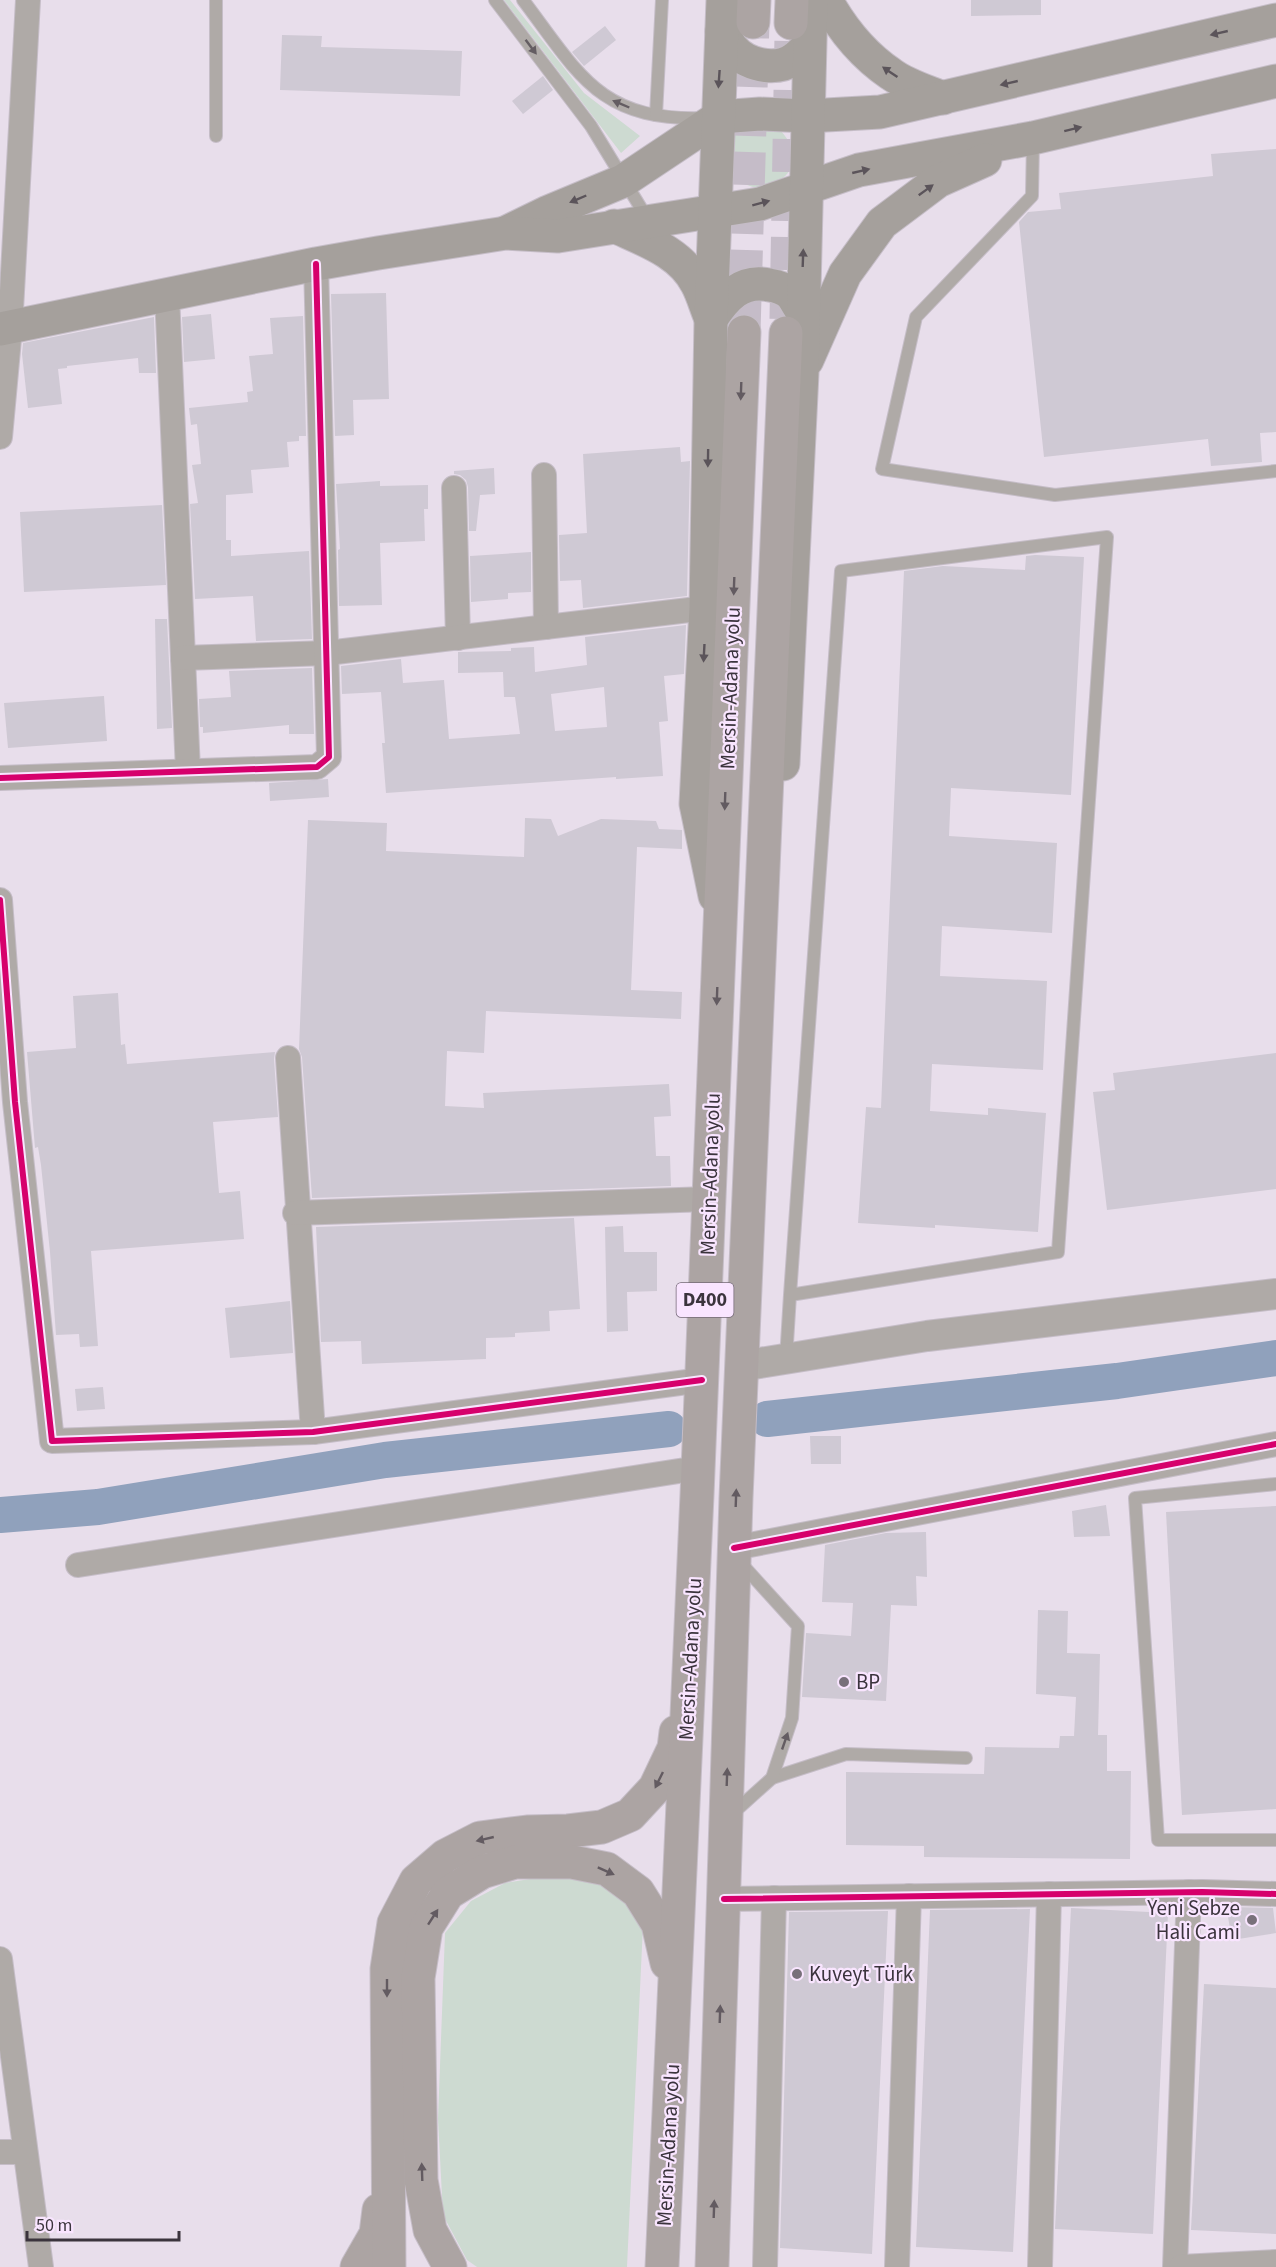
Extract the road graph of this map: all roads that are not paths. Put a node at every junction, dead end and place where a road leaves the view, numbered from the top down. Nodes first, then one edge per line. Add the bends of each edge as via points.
1 (28, 0) edge
2 (216, 0) edge
3 (495, 0) edge
4 (523, 0) edge
5 (662, 0) edge
6 (826, 0) edge
7 (722, 16) edge
8 (801, 17) edge
9 (1276, 20) edge
10 (1276, 81) edge
11 (943, 98) junction
12 (656, 115) junction
13 (808, 116) junction
14 (719, 117) junction
15 (216, 136) dead end
16 (1033, 138) junction
17 (622, 181) junction
18 (805, 188) junction
19 (715, 211) junction
20 (649, 222) junction
21 (614, 226) junction
22 (506, 233) junction
23 (668, 251) junction
24 (316, 264) junction
25 (167, 295) junction
26 (711, 319) junction
27 (794, 322) junction
28 (5, 328) edge
29 (744, 332) tunnel mouth
30 (802, 373) junction
31 (0, 437) edge
32 (1276, 471) edge
33 (544, 475) dead end
34 (454, 488) dead end
35 (706, 608) junction
36 (546, 627) junction
37 (458, 638) junction
38 (327, 653) junction
39 (183, 658) junction
40 (188, 771) junction
41 (0, 778) edge
42 (0, 900) edge
43 (720, 921) junction
44 (760, 923) junction
45 (288, 1058) dead end
46 (709, 1199) junction
47 (297, 1213) junction
48 (1276, 1294) edge
49 (790, 1295) junction
50 (786, 1359) junction
51 (741, 1366) junction
52 (702, 1380) junction
53 (313, 1432) junction
54 (1276, 1444) edge
55 (698, 1481) junction
56 (1276, 1485) edge
57 (734, 1551) junction
58 (78, 1565) dead end
59 (966, 1758) dead end
60 (772, 1778) junction
61 (726, 1818) junction
62 (1276, 1840) edge
63 (1189, 1892) junction
64 (1049, 1894) junction
65 (1276, 1894) edge
66 (909, 1896) junction
67 (774, 1898) junction
68 (724, 1899) junction
69 (0, 1959) edge
70 (0, 2152) edge
71 (25, 2152) junction
72 (388, 2155) junction
73 (1276, 2262) edge
74 (41, 2267) edge
75 (357, 2267) edge
76 (388, 2267) edge
77 (450, 2267) edge
78 (662, 2267) edge
79 (712, 2267) edge
80 (765, 2267) edge
81 (897, 2267) edge
82 (1040, 2267) edge
83 (1175, 2267) edge
84 (1181, 2267) edge

1 - 28 street
2 - 15 lane
3 -> 17 lane via 591,126
12 -> 4 lane via 608,99 583,79
5 - 12 lane
11 -> 6 main road via 892,75 861,50
7 - 8 main road via 732,48 745,59 777,66 793,60
7 -> 14 main road
8 - 13 main road
9 -> 11 main road
16 -> 10 main road
11 - 13 main road via 880,112
12 - 14 lane via 675,119
13 - 14 main road
13 - 18 main road
14 - 17 main road
14 - 19 main road
18 -> 16 main road via 859,170
30 -> 16 main road via 845,274 882,223 938,181
16 - 32 lane via 1032,195 916,317 882,469 1055,495
17 - 20 lane
17 -> 22 main road
19 -> 18 main road via 760,204
27 -> 18 main road
19 - 20 main road
19 - 26 main road
20 - 21 main road
20 - 23 lane
21 - 22 main road via 558,236
21 - 23 main road
22 - 24 main road
23 - 26 main road via 697,282
24 - 25 main road
24 - 38 street
25 - 28 main road
25 - 39 street
26 - 27 main road via 733,292 762,283 790,294
26 -> 35 main road
27 - 30 main road
27 - 44 highway, Mersin-Adana yolu / D400
28 - 31 street
29 -> 43 highway, Mersin-Adana yolu / D400
30 - 44 main road via 784,758
33 - 36 street
34 - 37 street
35 - 36 street
35 -> 43 main road via 696,804
36 - 37 street
37 - 38 street
38 - 39 street
38 - 40 street via 329,757 317,767
39 - 40 street
40 - 41 street
42 - 53 street via 15,1102 52,1441
43 -> 46 highway, Mersin-Adana yolu / D400
44 - 51 highway, Mersin-Adana yolu / D400
45 - 47 street
46 - 47 street
46 - 52 highway, Mersin-Adana yolu / D400
47 - 53 street
48 - 50 street via 927,1336
49 - 49 lane via 1058,1252 1107,537 841,571
49 - 50 lane
50 - 51 street
57 -> 51 highway, Mersin-Adana yolu / D400
52 - 53 street
52 - 55 highway, Mersin-Adana yolu / D400
54 - 57 street
55 - 58 street
55 -> 72 highway via 684,1676 674,1748 656,1788 630,1815 602,1827 480,1838 445,1856 416,1881 394,1923 387,1969
55 - 78 highway, Mersin-Adana yolu / D400
56 - 62 lane via 1135,1498 1158,1840
60 -> 57 lane via 792,1718 798,1626
61 -> 57 highway, Mersin-Adana yolu / D400
59 - 60 lane via 846,1754
60 - 61 lane
61 - 68 highway, Mersin-Adana yolu / D400
63 - 64 street
63 - 65 street
63 - 83 street
64 - 66 street
64 - 82 street
66 - 67 street
66 - 81 street
67 - 68 street
67 - 80 street
79 -> 68 highway, Mersin-Adana yolu / D400
69 - 71 street
70 - 71 street
71 - 74 street
72 - 75 highway via 376,2234
72 - 76 highway
73 - 84 street
77 -> 78 highway via 430,2230 422,2180 418,1977 426,1928 448,1893 482,1872 516,1862 572,1862 607,1869 638,1892 658,1924 667,1963

